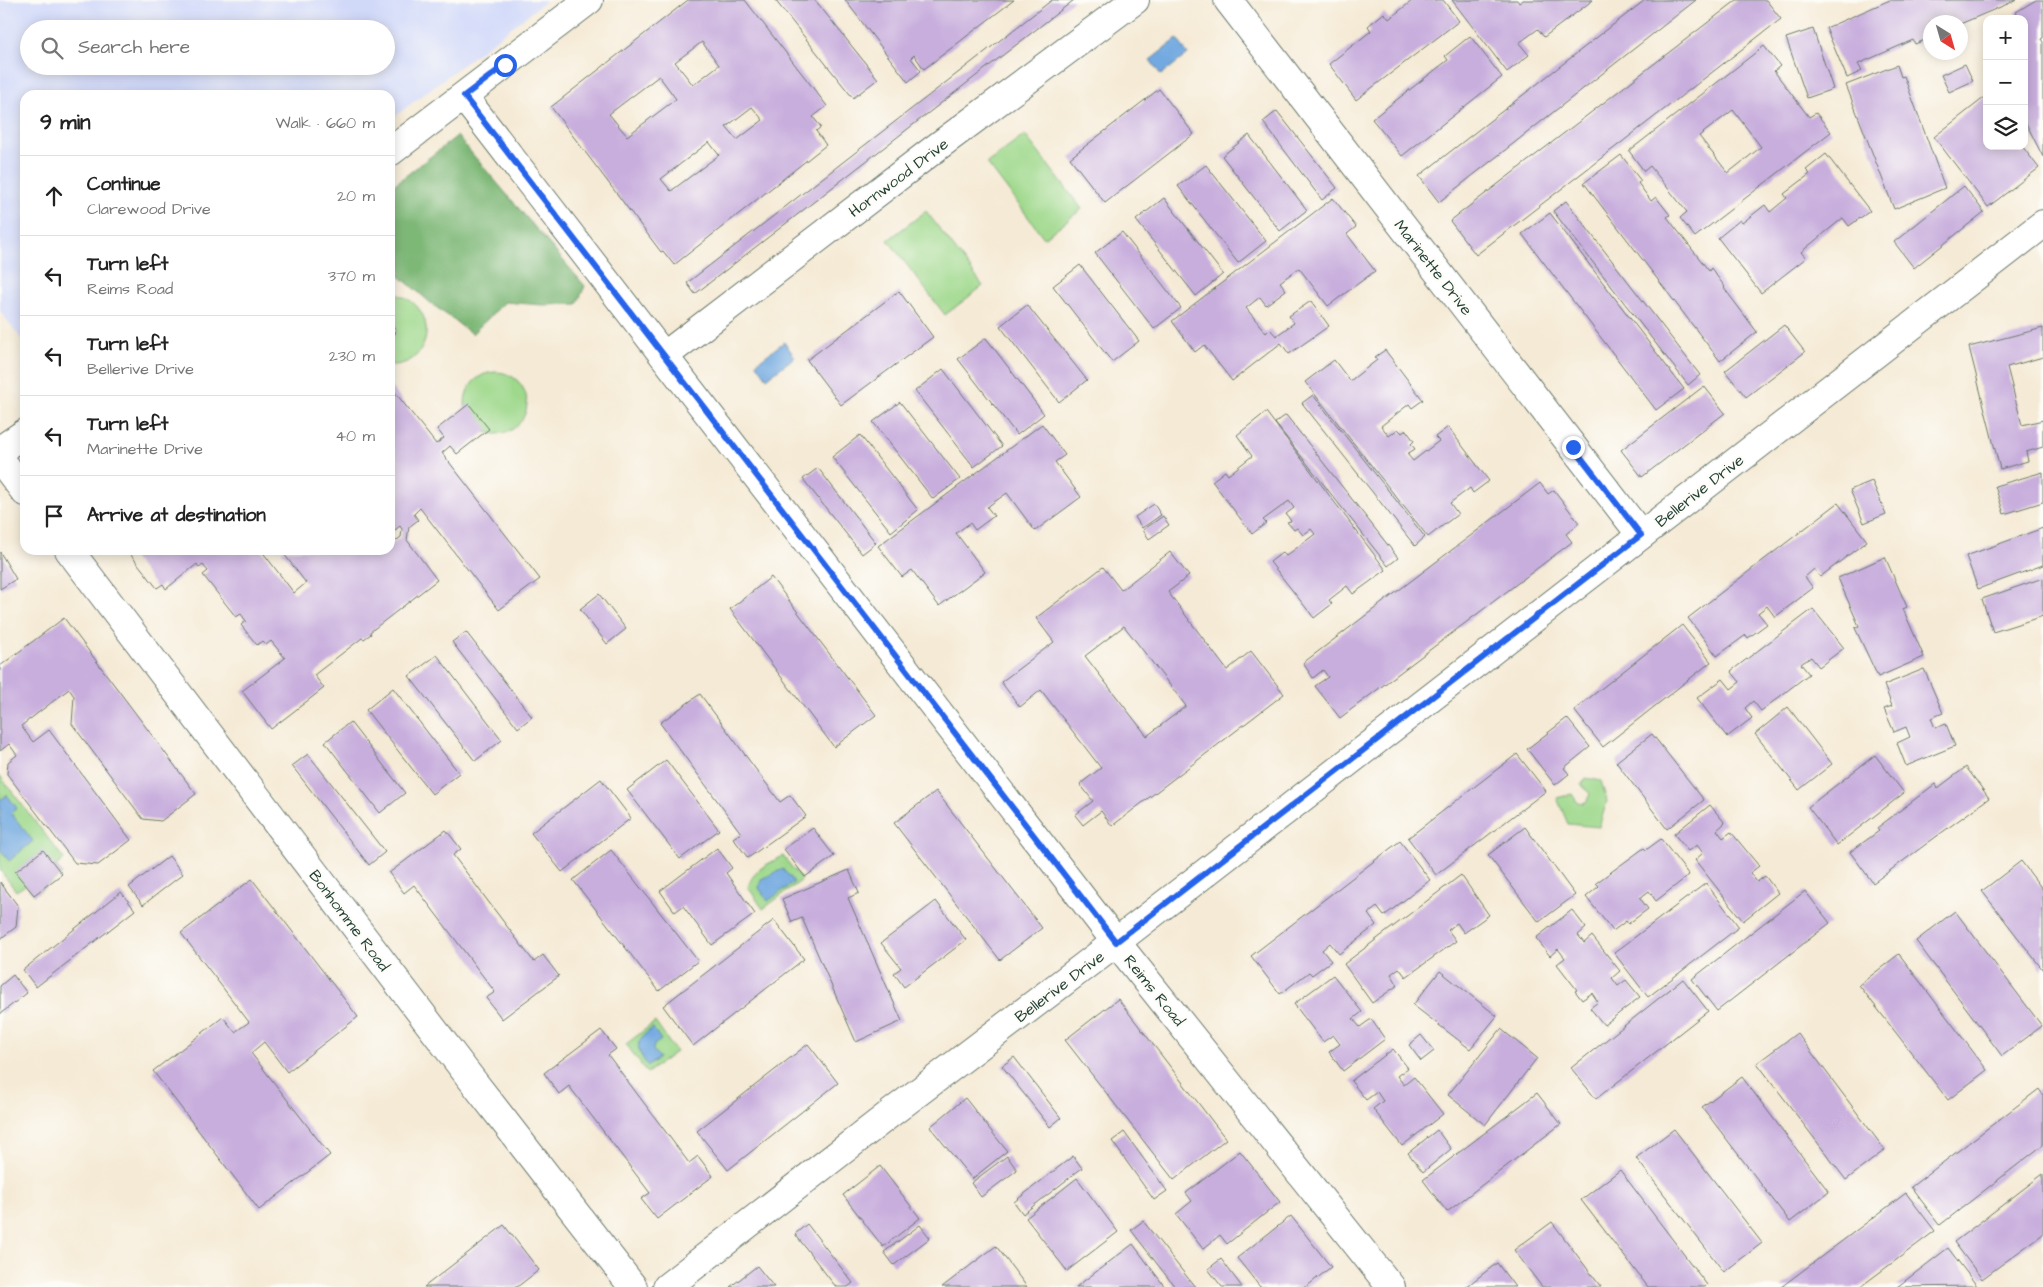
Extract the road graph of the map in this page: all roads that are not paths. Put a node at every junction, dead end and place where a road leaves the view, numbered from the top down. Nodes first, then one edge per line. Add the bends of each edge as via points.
1 (589, 0) edge
2 (1135, 0) edge
3 (1228, 0) edge
4 (464, 96) junction
5 (395, 148) edge
6 (2043, 224) edge
7 (664, 356) junction
8 (20, 436) edge
9 (0, 450) edge
10 (0, 459) edge
11 (20, 485) edge
12 (1641, 535) junction
13 (73, 555) edge
14 (1116, 942) junction
15 (633, 1287) edge
16 (667, 1287) edge
17 (1391, 1287) edge

1 - 4 street
2 - 7 street, Hornwood Drive
3 - 12 street, Marinette Drive
4 - 5 street
4 - 7 street, Reims Road
6 - 12 street, Bellerive Drive
7 - 14 street, Reims Road
8 - 9 street
10 - 11 street
12 - 14 street, Bellerive Drive
13 - 15 street, Bonhomme Road
14 - 16 street, Bellerive Drive
14 - 17 street, Reims Road

